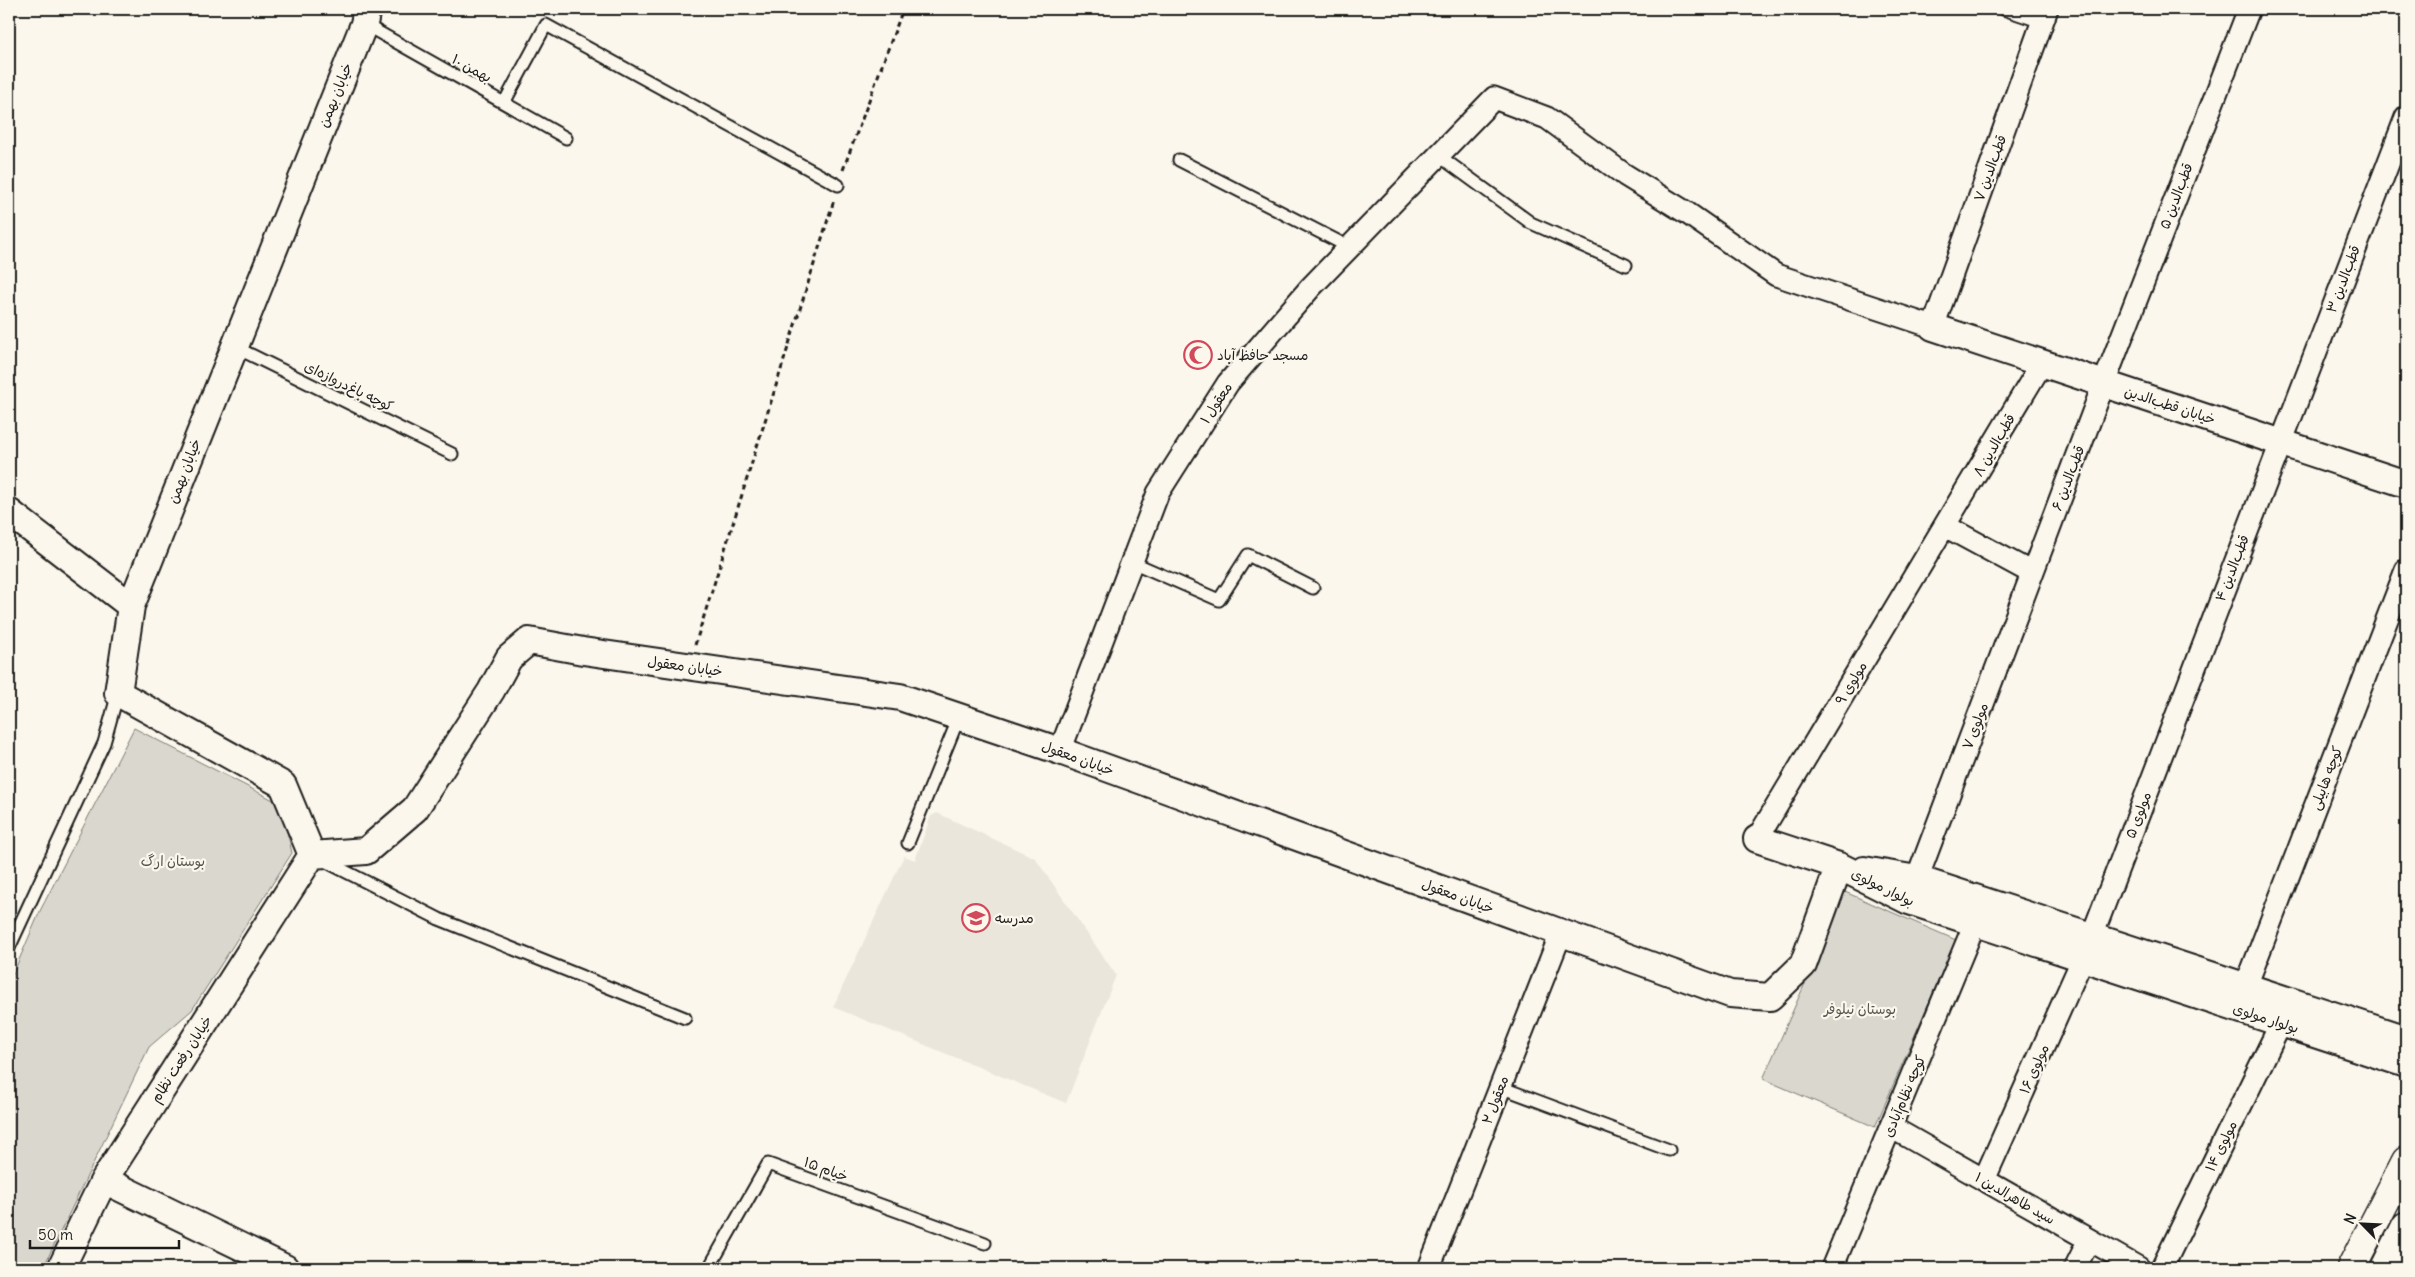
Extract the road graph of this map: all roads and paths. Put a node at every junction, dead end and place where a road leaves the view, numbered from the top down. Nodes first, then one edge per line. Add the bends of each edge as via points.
1 (903, 9) edge
2 (2003, 9) edge
3 (2249, 9) edge
4 (2044, 15) edge
5 (365, 16) edge
6 (504, 103) junction
7 (2406, 116) edge
8 (566, 138) dead end
9 (1438, 155) junction
10 (1179, 160) dead end
11 (838, 185) junction
12 (1349, 247) junction
13 (1626, 265) dead end
14 (1933, 327) junction
15 (233, 346) junction
16 (2042, 363) junction
17 (2104, 383) junction
18 (2280, 442) junction
19 (452, 454) dead end
20 (2406, 484) edge
21 (9, 512) edge
22 (1946, 526) junction
23 (1132, 562) junction
24 (2406, 570) edge
25 (2032, 573) junction
26 (1313, 588) dead end
27 (131, 606) junction
28 (688, 666) junction
29 (118, 693) junction
30 (2184, 694) joint
31 (959, 717) junction
32 (1060, 751) junction
33 (1757, 839) joint
34 (908, 844) dead end
35 (312, 855) junction
36 (1839, 866) junction
37 (1917, 879) junction
38 (1975, 923) junction
39 (1561, 933) junction
40 (2088, 947) junction
41 (9, 948) edge
42 (2246, 986) junction
43 (686, 1018) dead end
44 (2281, 1023) junction
45 (2406, 1039) edge
46 (2406, 1064) edge
47 (1500, 1087) junction
48 (1891, 1127) junction
49 (1669, 1150) dead end
50 (2406, 1161) edge
51 (104, 1180) junction
52 (1984, 1180) junction
53 (2406, 1226) edge
54 (2089, 1240) junction
55 (985, 1243) dead end
56 (61, 1268) edge
57 (285, 1268) edge
58 (710, 1268) edge
59 (1429, 1268) edge
60 (1832, 1268) edge
61 (2075, 1268) edge
62 (2139, 1268) edge
63 (2162, 1268) edge
64 (2351, 1268) edge
65 (2385, 1268) edge

1 - 11 path
2 - 4 lane
3 - 17 street, قطب‌الدین ۵
4 - 14 street, قطب‌الدین ۷
5 - 6 lane, بهمن ۱۰
5 - 15 street, خیابان بهمن
6 - 8 lane, بهمن ۱۰
6 - 11 lane via 546,25
7 - 18 street, قطب‌الدین ۳
9 - 12 street, معقول ۱
9 - 13 lane via 1531,223
9 - 14 street, معقول ۱ via 1494,98 1547,118 1625,175 1776,275
10 - 12 lane
11 - 28 path
12 - 23 street, معقول ۱ via 1228,383 1158,493
14 - 16 street, خیابان قطب‌الدین
15 - 19 lane, کوچه باغ‌دروازه‌ای
15 - 27 street, خیابان بهمن
16 - 17 street, خیابان قطب‌الدین
16 - 22 street, قطب‌الدین ۸
17 - 18 street, خیابان قطب‌الدین
17 - 25 street, قطب‌الدین ۶
18 - 20 street, خیابان قطب‌الدین
18 - 30 street, قطب‌الدین ۴
21 - 27 street
22 - 25 street
22 - 33 street, مولوی ۹
23 - 26 lane via 1218,600 1248,556
23 - 32 street, معقول ۱
24 - 42 street, کوچه هابیلی
25 - 37 street, مولوی ۷
27 - 29 street, خیابان بهمن
28 - 31 street, خیابان معقول via 900,697
28 - 35 street, خیابان معقول via 528,641 509,658 415,810 366,851
29 - 35 street via 284,785
29 - 41 lane via 104,743
30 - 40 street, مولوی ۵
31 - 32 street, خیابان معقول
31 - 34 lane
32 - 39 street, خیابان معقول
33 - 36 street
35 - 43 lane via 439,919
35 - 51 street, خیابان رفعت نظام
36 - 37 street, بولوار مولوی
36 - 38 street, بولوار مولوی via 1909,901
36 - 39 street, خیابان معقول via 1803,965 1770,997 1730,994
37 - 40 street, بولوار مولوی
38 - 40 street, بولوار مولوی
38 - 48 street, کوچه نظام‌آبادی
39 - 47 street, معقول ۲
40 - 42 street, بولوار مولوی
40 - 44 street, بولوار مولوی
40 - 52 street, مولوی ۱۶
42 - 45 street, بولوار مولوی
44 - 46 street, بولوار مولوی
44 - 63 street, مولوی ۱۴
47 - 49 lane
47 - 59 street, معقول ۲
48 - 52 street, سید طاهرالدین ۱
48 - 60 street, کوچه نظام‌آبادی
50 - 64 main road
51 - 56 street, خیابان رفعت نظام
51 - 57 street
52 - 54 street, سید طاهرالدین ۱
53 - 65 main road
54 - 61 street
54 - 62 street, سید طاهرالدین ۱
55 - 58 lane, خیام ۱۵ via 768,1164

